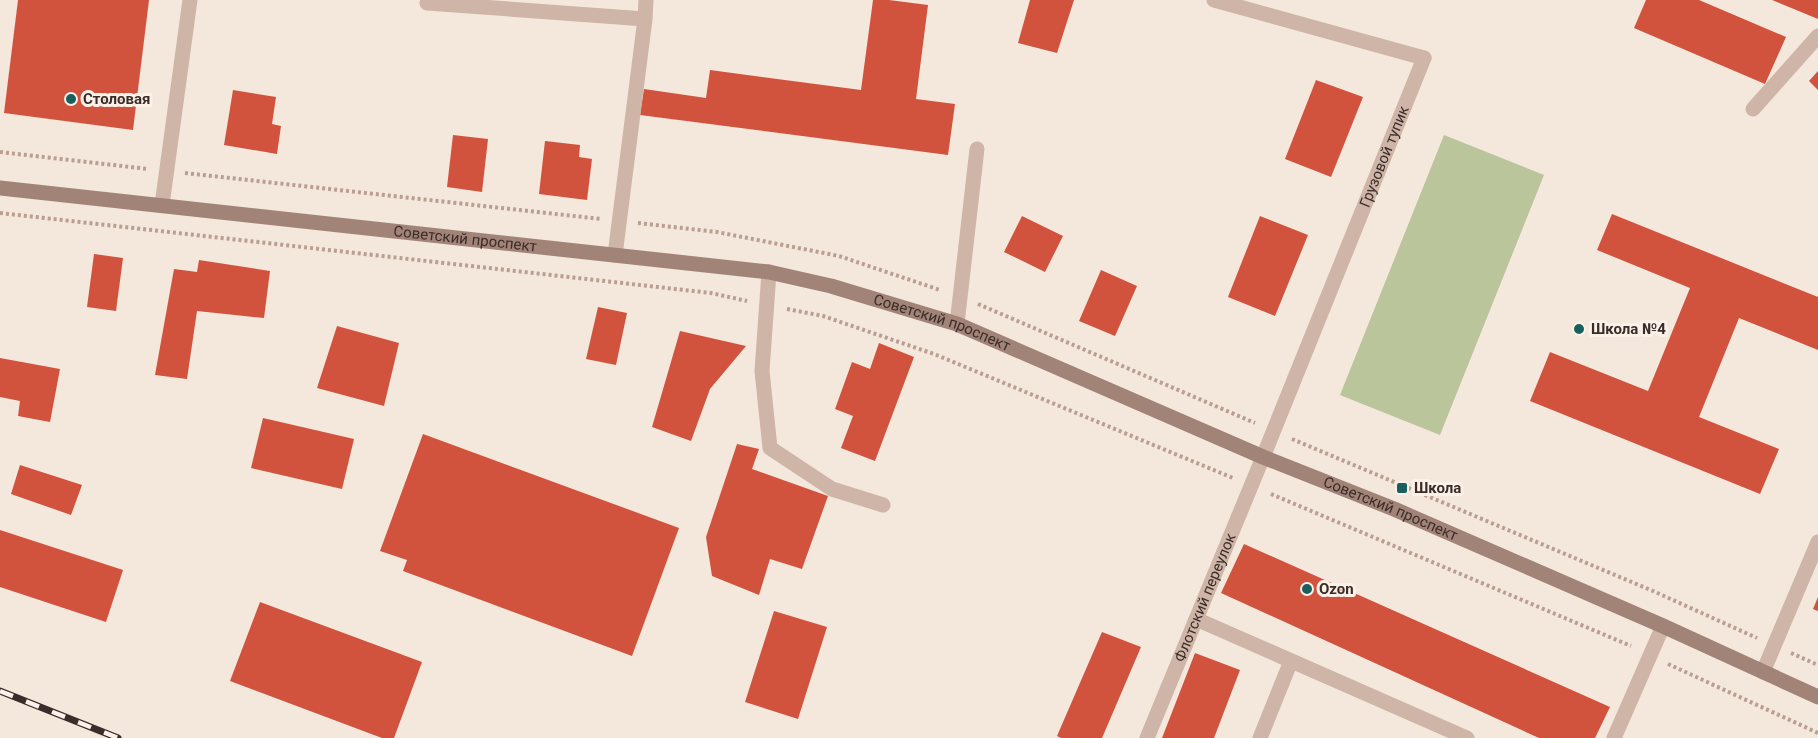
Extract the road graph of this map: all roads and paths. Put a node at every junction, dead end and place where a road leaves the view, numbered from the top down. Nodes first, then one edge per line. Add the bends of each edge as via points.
1 (190, 0) edge
2 (646, 0) edge
3 (1214, 0) edge
4 (427, 3) dead end
5 (645, 19) junction
6 (1818, 36) edge
7 (1753, 108) dead end
8 (977, 149) dead end
9 (0, 152) edge
10 (167, 171) junction
11 (0, 188) edge
12 (162, 205) junction
13 (0, 213) edge
14 (619, 221) junction
15 (615, 255) junction
16 (769, 272) junction
17 (962, 296) junction
18 (766, 305) junction
19 (957, 324) junction
20 (1273, 431) junction
21 (1263, 457) junction
22 (1251, 486) junction
23 (883, 505) dead end
24 (1818, 542) edge
25 (1196, 619) junction
26 (1663, 626) junction
27 (1774, 646) junction
28 (1650, 655) junction
29 (1291, 661) junction
30 (1818, 665) edge
31 (1764, 672) junction
32 (1818, 697) edge
33 (1818, 734) edge
34 (1147, 738) edge
35 (1260, 738) edge
36 (1467, 738) edge
37 (1614, 738) edge

1 - 10 street
2 - 5 street
3 - 20 street, Грузовой тупик via 1424,58
4 - 5 street
5 - 14 street
6 - 7 street
8 - 17 street
9 - 10 path
10 - 12 street
10 - 14 path
11 - 12 street, Советский проспект
12 - 15 street, Советский проспект
13 - 18 path via 711,293
14 - 15 street
14 - 17 path via 717,232 839,256
15 - 16 street, Советский проспект
16 - 18 street
16 - 19 street, Советский проспект via 831,286
17 - 19 street
17 - 20 path
18 - 22 path via 823,316 934,354
18 - 23 street via 762,371 770,448 832,489
19 - 21 street, Советский проспект
20 - 21 street, Грузовой тупик
20 - 27 path
21 - 22 street, Флотский переулок
21 - 26 street, Советский проспект via 1394,509
22 - 25 street, Флотский переулок
22 - 28 path
24 - 27 street
25 - 29 street
25 - 34 street, Флотский переулок
26 - 28 street
26 - 31 street, Советский проспект
27 - 30 path
27 - 31 street
28 - 33 path
28 - 37 street
29 - 35 street
29 - 36 street
31 - 32 street, Советский проспект

